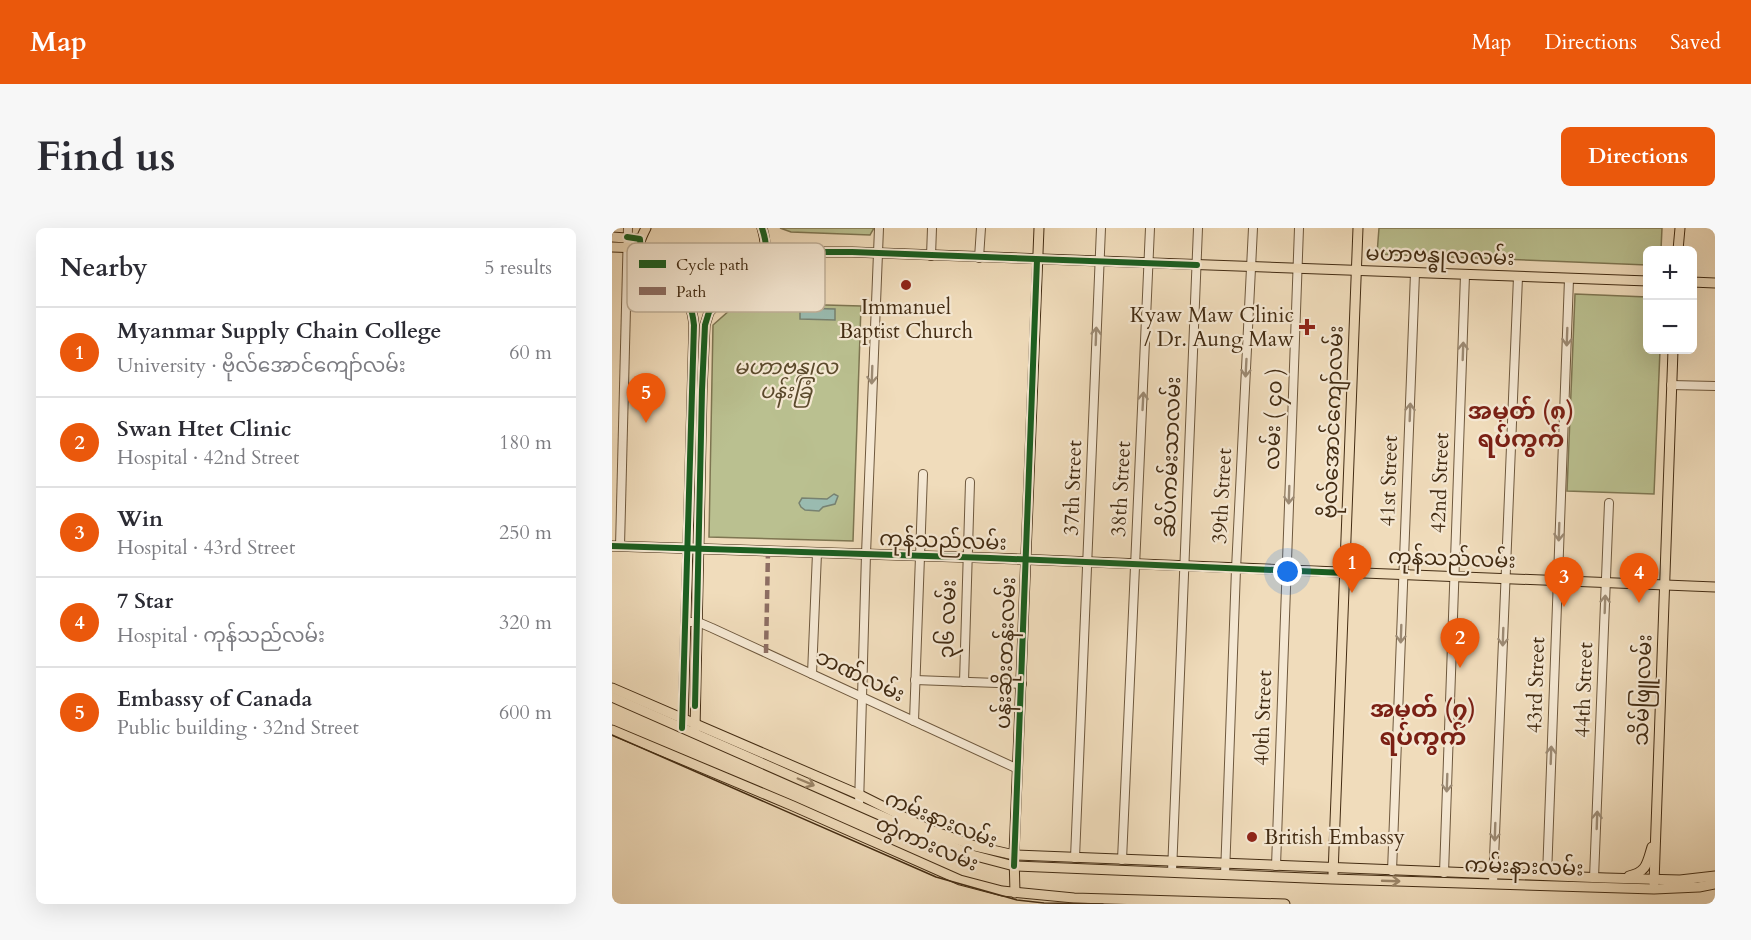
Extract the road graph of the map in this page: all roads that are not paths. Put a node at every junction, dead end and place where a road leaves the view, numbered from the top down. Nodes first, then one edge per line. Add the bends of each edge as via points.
1 (646, 228) edge
2 (762, 228) edge
3 (879, 228) edge
4 (932, 228) edge
5 (981, 228) edge
6 (1039, 228) edge
7 (1101, 228) edge
8 (1150, 228) edge
9 (1198, 228) edge
10 (1253, 228) edge
11 (1299, 228) edge
12 (1358, 228) edge
13 (1680, 228) edge
14 (628, 233) edge
15 (612, 237) edge
16 (641, 243) edge
17 (765, 243) edge
18 (1678, 246) edge
19 (612, 247) edge
20 (627, 248) joint
21 (825, 253) edge
22 (931, 253) junction
23 (878, 254) junction
24 (979, 256) junction
25 (1099, 259) junction
26 (1149, 260) junction
27 (1037, 261) junction
28 (1197, 262) junction
29 (1251, 264) junction
30 (1297, 266) junction
31 (1356, 271) junction
32 (1415, 273) junction
33 (1465, 275) junction
34 (1518, 277) junction
35 (1569, 279) junction
36 (1643, 281) edge
37 (1697, 282) edge
38 (1715, 283) edge
39 (626, 284) joint
40 (693, 312) edge
41 (709, 312) edge
42 (1673, 354) edge
43 (1671, 385) junction
44 (1715, 386) edge
45 (923, 474) dead end
46 (970, 482) dead end
47 (1609, 503) dead end
48 (616, 546) edge
49 (686, 548) junction
50 (699, 549) junction
51 (817, 553) junction
52 (866, 554) junction
53 (920, 556) junction
54 (968, 558) junction
55 (1026, 560) junction
56 (1088, 563) junction
57 (1135, 565) junction
58 (1185, 567) junction
59 (1236, 569) junction
60 (1287, 571) junction
61 (1345, 573) junction
62 (1404, 575) junction
63 (1455, 577) junction
64 (1505, 579) junction
65 (1557, 581) junction
66 (1606, 582) junction
67 (1664, 584) junction
68 (1715, 587) edge
69 (686, 622) junction
70 (698, 622) junction
71 (812, 674) junction
72 (915, 680) junction
73 (964, 682) junction
74 (1022, 684) junction
75 (612, 688) edge
76 (612, 697) edge
77 (863, 698) junction
78 (914, 721) junction
79 (683, 724) junction
80 (695, 729) junction
81 (612, 730) edge
82 (1018, 769) junction
83 (860, 800) junction
84 (927, 832) junction
85 (1654, 839) junction
86 (1014, 855) junction
87 (1334, 855) junction
88 (1075, 858) junction
89 (1122, 860) junction
90 (1172, 862) junction
91 (1226, 864) junction
92 (1014, 866) junction
93 (1276, 866) junction
94 (1316, 868) junction
95 (1333, 868) junction
96 (1349, 869) junction
97 (1392, 871) junction
98 (1172, 872) junction
99 (1444, 873) junction
100 (1225, 875) junction
101 (1547, 876) junction
102 (1715, 876) edge
103 (1594, 878) junction
104 (1332, 879) junction
105 (1493, 879) junction
106 (1606, 879) junction
107 (1680, 880) junction
108 (1654, 884) junction
109 (1715, 884) edge
110 (1015, 893) junction
111 (1284, 904) edge

1 - 16 main road
2 - 17 main road
3 - 23 street
4 - 22 street
5 - 24 street
6 - 27 main road, ပန်းဆိုးတန်းလမ်း
7 - 25 street, 37th Street
8 - 26 street, 38th Street
9 - 28 street, ဆိပ်ကမ်းသာလမ်း
10 - 29 street, 39th Street
11 - 30 street
12 - 31 main road, ဗိုလ်အောင်ကျော်လမ်း
13 - 18 main road
14 - 15 main road
19 - 20 main road
20 - 39 street
21 - 23 main road, မဟာဗန္ဓုလလမ်း
22 - 23 main road, မဟာဗန္ဓုလလမ်း
22 - 24 main road, မဟာဗန္ဓုလလမ်း
23 -> 52 street
24 - 27 main road, မဟာဗန္ဓုလလမ်း
25 - 26 main road, မဟာဗန္ဓုလလမ်း
25 - 27 main road, မဟာဗန္ဓုလလမ်း
56 -> 25 street, 37th Street
26 - 28 main road, မဟာဗန္ဓုလလမ်း
57 -> 26 street, 38th Street
27 - 55 main road, ပန်းဆိုးတန်းလမ်း
28 - 29 main road, မဟာဗန္ဓုလလမ်း
28 - 58 street, ဆိပ်ကမ်းသာလမ်း
29 - 30 main road, မဟာဗန္ဓုလလမ်း
29 -> 59 street, 39th Street
30 - 31 main road, မဟာဗန္ဓုလလမ်း
30 -> 60 street, လမ်း ( ၄၀ )
31 - 32 main road, မဟာဗန္ဓုလလမ်း
31 - 61 main road, ဗိုလ်အောင်ကျော်လမ်း
32 - 33 main road, မဟာဗန္ဓုလလမ်း
62 -> 32 street, 41st Street
33 - 34 main road, မဟာဗန္ဓုလလမ်း
63 -> 33 street, 42nd Street
34 - 35 main road, မဟာဗန္ဓုလလမ်း
34 - 64 street
35 - 36 main road, မဟာဗန္ဓုလလမ်း
35 -> 65 street, 43rd Street
37 - 38 main road
39 - 48 street
40 - 49 main road
41 - 50 main road via 705,325
42 - 43 main road, သိမ်ဖြူလမ်း
43 - 44 street
43 - 67 main road, သိမ်ဖြူလမ်း
45 - 53 street
46 - 54 street, ၃၆ လမ်း
47 - 66 street, 44th Street
48 - 49 main road, ကုန်သည်လမ်း
49 - 50 main road, ကုန်သည်လမ်း
49 - 69 main road
50 - 51 main road, ကုန်သည်လမ်း
50 - 70 main road
51 - 52 main road, ကုန်သည်လမ်း
51 - 71 street
52 - 53 main road, ကုန်သည်လမ်း
52 - 77 street
53 - 54 main road, ကုန်သည်လမ်း
53 - 72 street
54 - 55 main road, ကုန်သည်လမ်း
54 - 73 street, ၃၆ လမ်း
55 - 56 main road, ကုန်သည်လမ်း
55 - 74 main road, ပန်းဆိုးတန်းလမ်း
56 - 57 main road, ကုန်သည်လမ်း
56 - 88 street, 37th Street
57 - 58 main road, ကုန်သည်လမ်း
57 - 89 street, 38th Street
58 - 59 main road, ကုန်သည်လမ်း
58 - 90 street, ဆိပ်ကမ်းသာလမ်း
59 - 60 main road, ကုန်သည်လမ်း
59 - 91 street, 39th Street
60 - 61 main road, ကုန်သည်လမ်း
60 - 93 street, 40th Street
61 - 62 main road, ကုန်သည်လမ်း
61 - 87 main road, ဗိုလ်အောင်ကျော်လမ်း
62 - 63 main road, ကုန်သည်လမ်း
62 -> 97 street, 41st Street
63 - 64 main road, ကုန်သည်လမ်း
63 -> 99 street, 42nd Street
64 - 65 main road, ကုန်သည်လမ်း
64 -> 105 street
65 - 66 main road, ကုန်သည်လမ်း
101 -> 65 street, 43rd Street
66 - 67 main road, ကုန်သည်လမ်း
103 -> 66 street, 44th Street
67 - 68 main road, ကုန်သည်လမ်း
67 - 85 main road, သိမ်ဖြူလမ်း
69 - 70 street, ဘဏ်လမ်း
69 - 79 main road
70 - 71 street, ဘဏ်လမ်း
70 - 80 main road
71 - 77 street, ဘဏ်လမ်း
72 - 73 street
72 - 78 street
73 - 74 street
74 - 82 main road, ပန်းဆိုးတန်းလမ်း
75 - 79 main road, ကမ်းနားလမ်း
76 - 79 main road, ကမ်းနားလမ်း
77 - 78 street, ဘဏ်လမ်း
77 - 83 street
78 - 82 street, ဘဏ်လမ်း
79 - 80 main road, ကမ်းနားလမ်း
80 - 83 main road, ကမ်းနားလမ်း
81 - 110 main road, တွဲကားလမ်း via 960,880
82 - 86 main road, ပန်းဆိုးတန်းလမ်း
83 - 84 main road, ကမ်းနားလမ်း
84 - 86 main road, ကမ်းနားလမ်း
84 - 92 main road, ကမ်းနားလမ်း via 972,855
85 - 106 main road via 1641,873
85 - 107 main road via 1664,873
85 - 108 main road, သိမ်ဖြူလမ်း
86 - 88 main road, ကမ်းနားလမ်း
86 - 92 main road, ပန်းဆိုးတန်းလမ်း
87 - 94 main road via 1329,863
87 - 95 main road, ဗိုလ်အောင်ကျော်လမ်း
87 - 96 main road via 1338,864
88 - 89 main road, ကမ်းနားလမ်း
89 - 90 main road, ကမ်းနားလမ်း
90 - 91 main road, ကမ်းနားလမ်း
90 - 98 street, ဆိပ်ကမ်းသာလမ်း
91 - 93 main road, ကမ်းနားလမ်း
91 - 100 street, 39th Street
92 - 98 main road, ကမ်းနားလမ်း
92 - 110 main road, ပန်းဆိုးတန်းလမ်း
93 - 94 main road, ကမ်းနားလမ်း
94 - 95 main road, ကမ်းနားလမ်း
95 - 96 main road, ကမ်းနားလမ်း
95 - 104 main road
96 - 97 main road, ကမ်းနားလမ်း
97 - 99 main road, ကမ်းနားလမ်း
98 - 100 main road, ကမ်းနားလမ်း
99 - 105 main road, ကမ်းနားလမ်း
100 - 104 main road, ကမ်းနားလမ်း
101 - 103 main road, ကမ်းနားလမ်း
101 - 105 main road, ကမ်းနားလမ်း
102 - 107 main road, ကမ်းနားလမ်း
103 - 106 main road, ကမ်းနားလမ်း
104 -> 105 main road, ကမ်းနားလမ်း
105 - 108 main road, ကမ်းနားလမ်း
106 - 108 main road, ကမ်းနားလမ်း
107 - 108 main road, ကမ်းနားလမ်း
108 - 109 main road, ကမ်းနားလမ်း
110 - 111 main road, တွဲကားလမ်း

